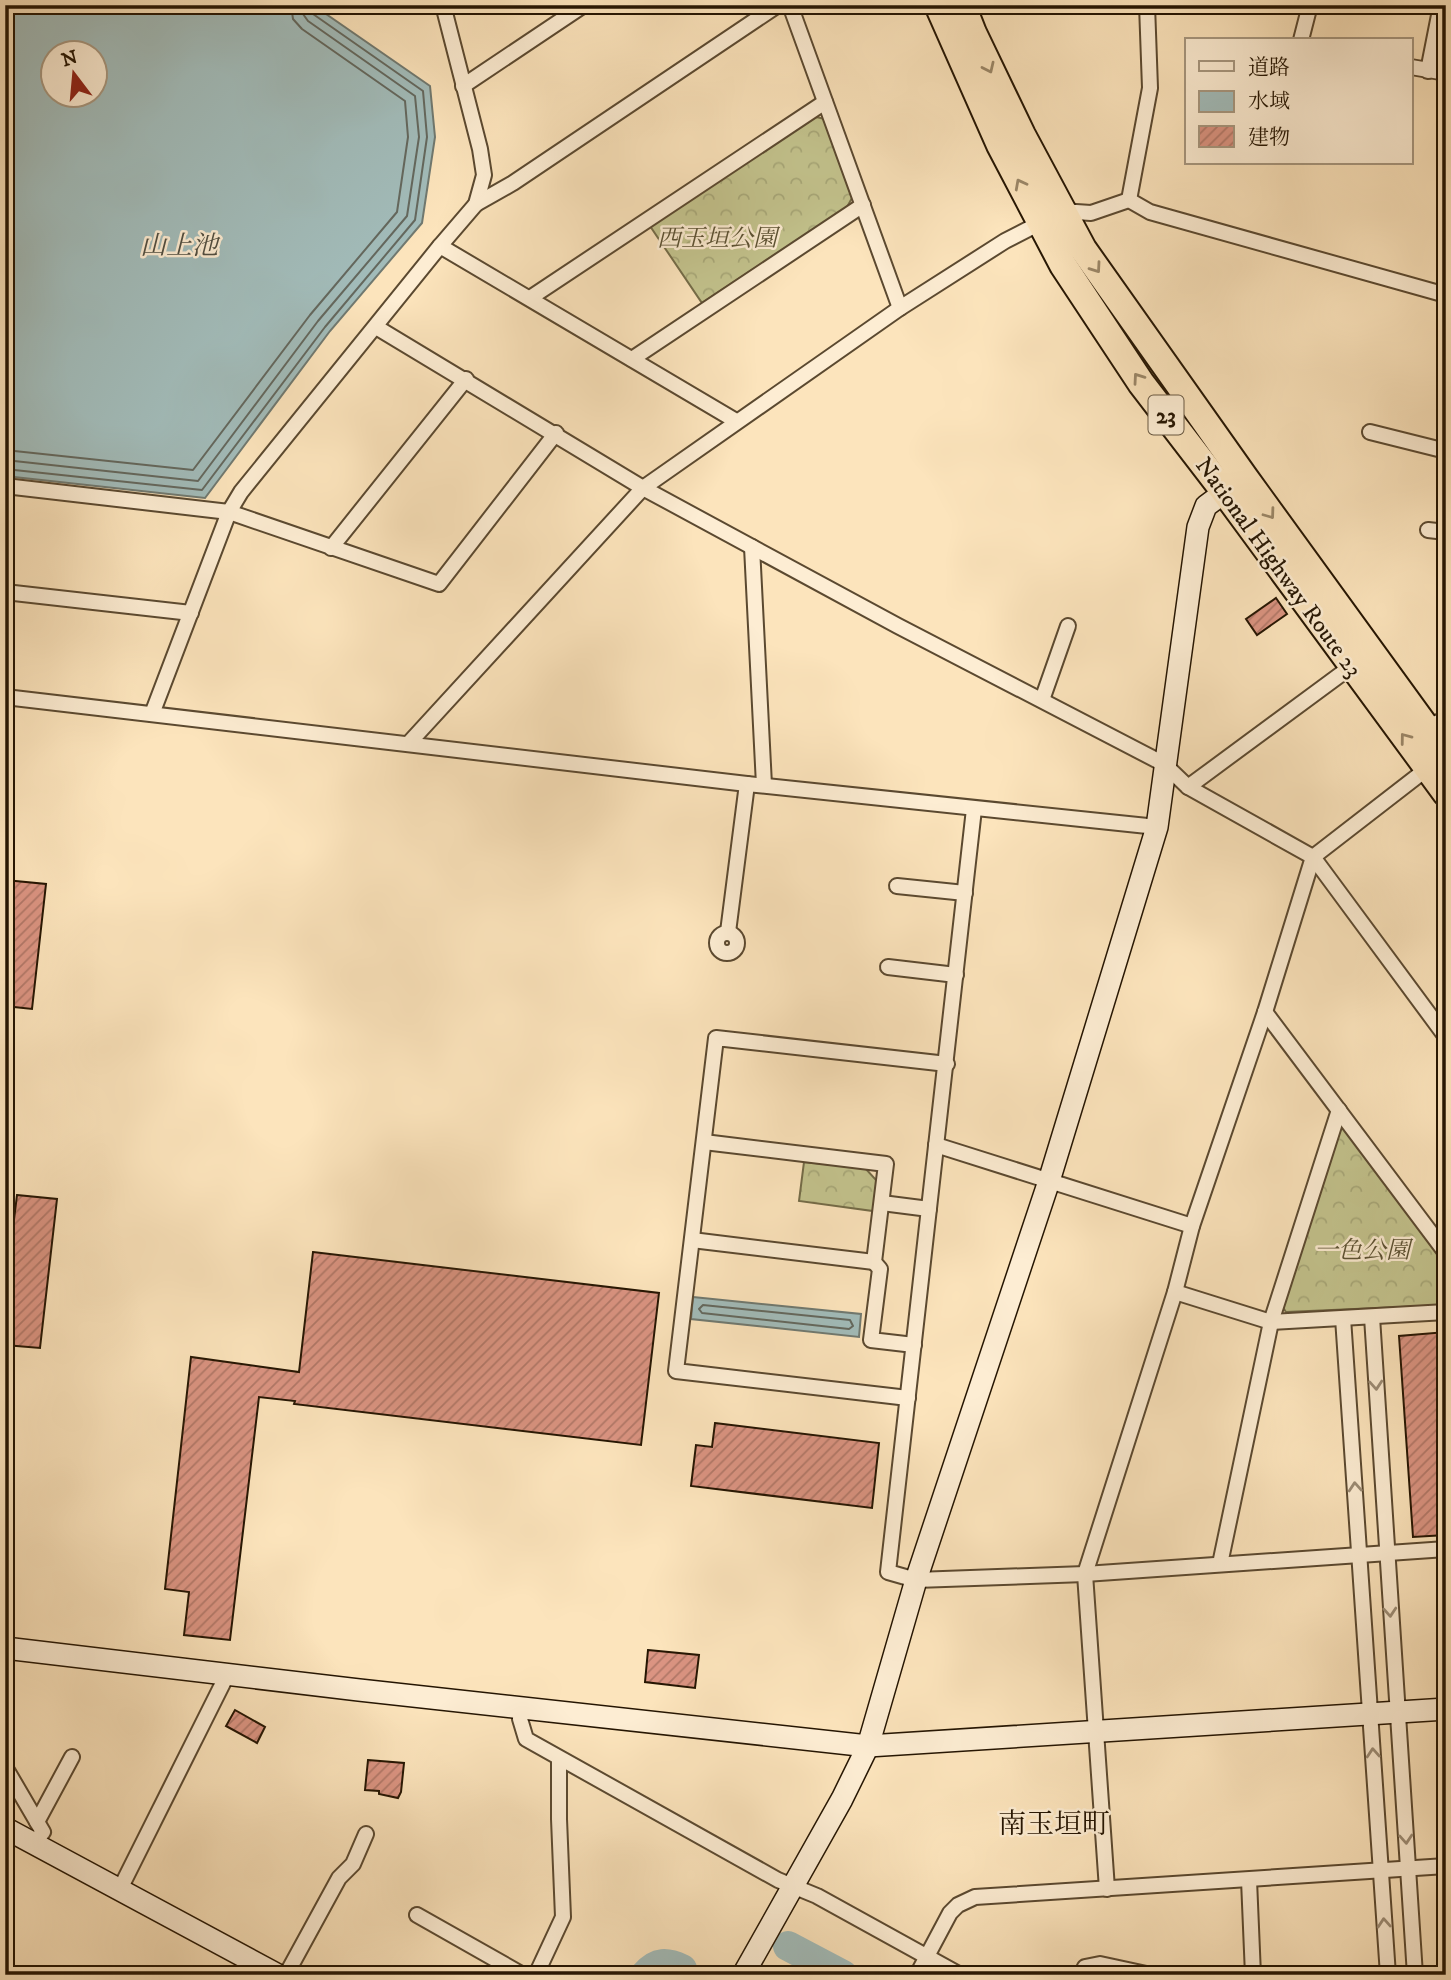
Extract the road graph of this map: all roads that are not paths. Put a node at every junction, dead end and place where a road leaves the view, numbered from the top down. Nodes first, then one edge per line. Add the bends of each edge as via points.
1 (443, 5) edge
2 (584, 5) edge
3 (778, 5) edge
4 (790, 5) edge
5 (938, 5) edge
6 (962, 5) edge
7 (1147, 5) edge
8 (1310, 5) edge
9 (1441, 5) edge
10 (1302, 38) edge
11 (1412, 67) edge
12 (1428, 71) junction
13 (1446, 73) edge
14 (463, 86) junction
15 (825, 102) junction
16 (1129, 200) junction
17 (476, 204) junction
18 (863, 205) junction
19 (1050, 217) junction
20 (440, 246) junction
21 (1446, 295) edge
22 (530, 298) junction
23 (900, 308) junction
24 (376, 327) junction
25 (632, 359) junction
26 (466, 379) junction
27 (736, 421) junction
28 (1370, 432) dead end
29 (556, 433) junction
30 (1446, 451) edge
31 (1234, 485) junction
32 (5, 486) edge
33 (643, 488) junction
34 (229, 512) junction
35 (1429, 530) dead end
36 (1446, 532) edge
37 (752, 547) junction
38 (331, 548) junction
39 (5, 592) edge
40 (191, 613) junction
41 (1068, 626) dead end
42 (1352, 666) junction
43 (5, 697) edge
44 (1042, 701) junction
45 (152, 714) junction
46 (1436, 723) edge
47 (409, 743) junction
48 (1437, 762) edge
49 (1164, 764) junction
50 (747, 784) junction
51 (764, 785) junction
52 (1188, 787) junction
53 (1446, 793) edge
54 (974, 809) junction
55 (1157, 827) junction
56 (1313, 857) junction
57 (897, 886) dead end
58 (965, 893) junction
59 (728, 932) dead end
60 (888, 967) dead end
61 (956, 975) junction
62 (1265, 1012) junction
63 (1446, 1037) edge
64 (947, 1064) junction
65 (1339, 1110) junction
66 (704, 1142) junction
67 (936, 1145) junction
68 (1049, 1181) junction
69 (882, 1203) junction
70 (929, 1209) junction
71 (1192, 1226) junction
72 (692, 1240) junction
73 (1446, 1253) edge
74 (874, 1262) junction
75 (1175, 1292) junction
76 (1446, 1312) edge
77 (1372, 1317) junction
78 (1343, 1318) junction
79 (1271, 1322) junction
80 (914, 1345) junction
81 (908, 1398) junction
82 (1446, 1549) edge
83 (1387, 1553) junction
84 (1359, 1555) junction
85 (1220, 1564) junction
86 (1085, 1574) junction
87 (916, 1580) junction
88 (5, 1648) edge
89 (228, 1675) junction
90 (521, 1708) junction
91 (1446, 1709) edge
92 (1397, 1713) junction
93 (1370, 1714) junction
94 (1095, 1731) junction
95 (868, 1746) junction
96 (72, 1757) dead end
97 (559, 1759) junction
98 (5, 1767) edge
99 (37, 1822) junction
100 (5, 1828) edge
101 (366, 1834) dead end
102 (33, 1844) junction
103 (1446, 1866) edge
104 (1408, 1868) junction
105 (1380, 1870) junction
106 (1248, 1880) junction
107 (792, 1887) junction
108 (120, 1889) junction
109 (1107, 1889) junction
110 (416, 1915) dead end
111 (926, 1957) junction
112 (276, 1974) edge
113 (523, 1975) edge
114 (536, 1975) edge
115 (743, 1975) edge
116 (917, 1975) edge
117 (960, 1975) edge
118 (1081, 1975) edge
119 (1150, 1975) edge
120 (1253, 1975) edge
121 (1388, 1975) edge
122 (1415, 1975) edge

1 - 14 street
2 - 14 street
3 - 17 street
4 - 15 street
19 -> 5 highway, National Highway Route 23 / 23 via 1000,145
6 -> 19 highway, National Highway Route 23 / 23
7 - 16 street via 1150,88
8 - 10 street
9 - 12 street
11 - 12 street
12 - 13 street
14 - 17 street via 484,175
15 - 18 street
15 - 22 street
16 - 19 street via 1091,213
16 - 21 street via 1150,212
17 - 20 street
18 - 23 street
18 - 25 street
19 - 23 street
19 - 31 highway, National Highway Route 23 / 23 via 1083,249
20 - 22 street
20 - 24 street
22 - 25 street
23 - 27 street
24 - 26 street
24 - 34 street
25 - 27 street
26 - 29 street
26 - 38 street
27 - 33 street
28 - 30 street
29 - 33 street
29 - 38 street via 439,584
31 - 42 highway, National Highway Route 23 / 23
31 -> 46 highway, National Highway Route 23 / 23
31 - 49 street via 1206,506 1198,527
32 - 34 street
33 - 37 street
33 - 47 street
34 - 38 street
34 - 40 street
35 - 36 street
37 - 44 street
37 - 51 street
39 - 40 street
40 - 45 street
41 - 44 street
48 -> 42 highway, National Highway Route 23 / 23
42 - 52 street
43 - 45 street
44 - 49 street
45 - 47 street
46 - 48 highway, National Highway Route 23 / 23
47 - 50 street
48 - 53 highway, National Highway Route 23 / 23
48 - 56 street
49 - 52 street
49 - 55 street
50 - 51 street
50 - 59 street
51 - 54 street
52 - 56 street
54 - 55 street
54 - 58 street
55 - 68 street
56 - 62 street
56 - 63 street
57 - 58 street
58 - 61 street
60 - 61 street
61 - 64 street
62 - 65 street
62 - 71 street
64 - 66 street via 716,1038
64 - 67 street
65 - 73 street
65 - 79 street
66 - 69 street via 886,1164
66 - 72 street
67 - 68 street
67 - 70 street
68 - 71 street
68 - 87 street
69 - 70 street
69 - 74 street
70 - 80 street
71 - 75 street
72 - 74 street
72 - 81 street via 676,1371
74 - 80 street via 880,1269 872,1340
75 - 79 street
75 - 86 street
76 - 77 street
77 - 78 street
77 -> 83 street
78 - 79 street
84 -> 78 street
79 - 85 street
80 - 81 street
81 - 87 street via 888,1572
82 - 83 street
83 - 84 street
83 -> 92 street
84 - 85 street
84 - 93 street
85 - 86 street
86 - 87 street
86 - 94 street
87 - 95 street
88 - 89 street
89 - 90 street
89 - 108 street
90 - 95 street
90 - 97 street via 526,1739
91 - 92 street
92 - 93 street
92 -> 104 street
93 - 94 street
105 -> 93 street
94 - 95 street
94 - 109 street
95 - 107 street
96 - 99 street
97 - 107 street
97 - 114 street via 564,1916
98 - 99 street
99 - 102 street via 43,1832
100 - 102 street
101 - 112 street via 354,1864 339,1878
102 - 108 street
103 - 104 street
104 - 105 street
104 - 122 street
105 - 106 street
121 -> 105 street
106 - 109 street
106 - 120 street
107 - 111 street via 817,1896
107 - 115 street
108 - 112 street
109 - 111 street via 975,1897 950,1913
110 - 113 street
111 - 116 street
111 - 117 street
118 - 119 street via 1092,1964

